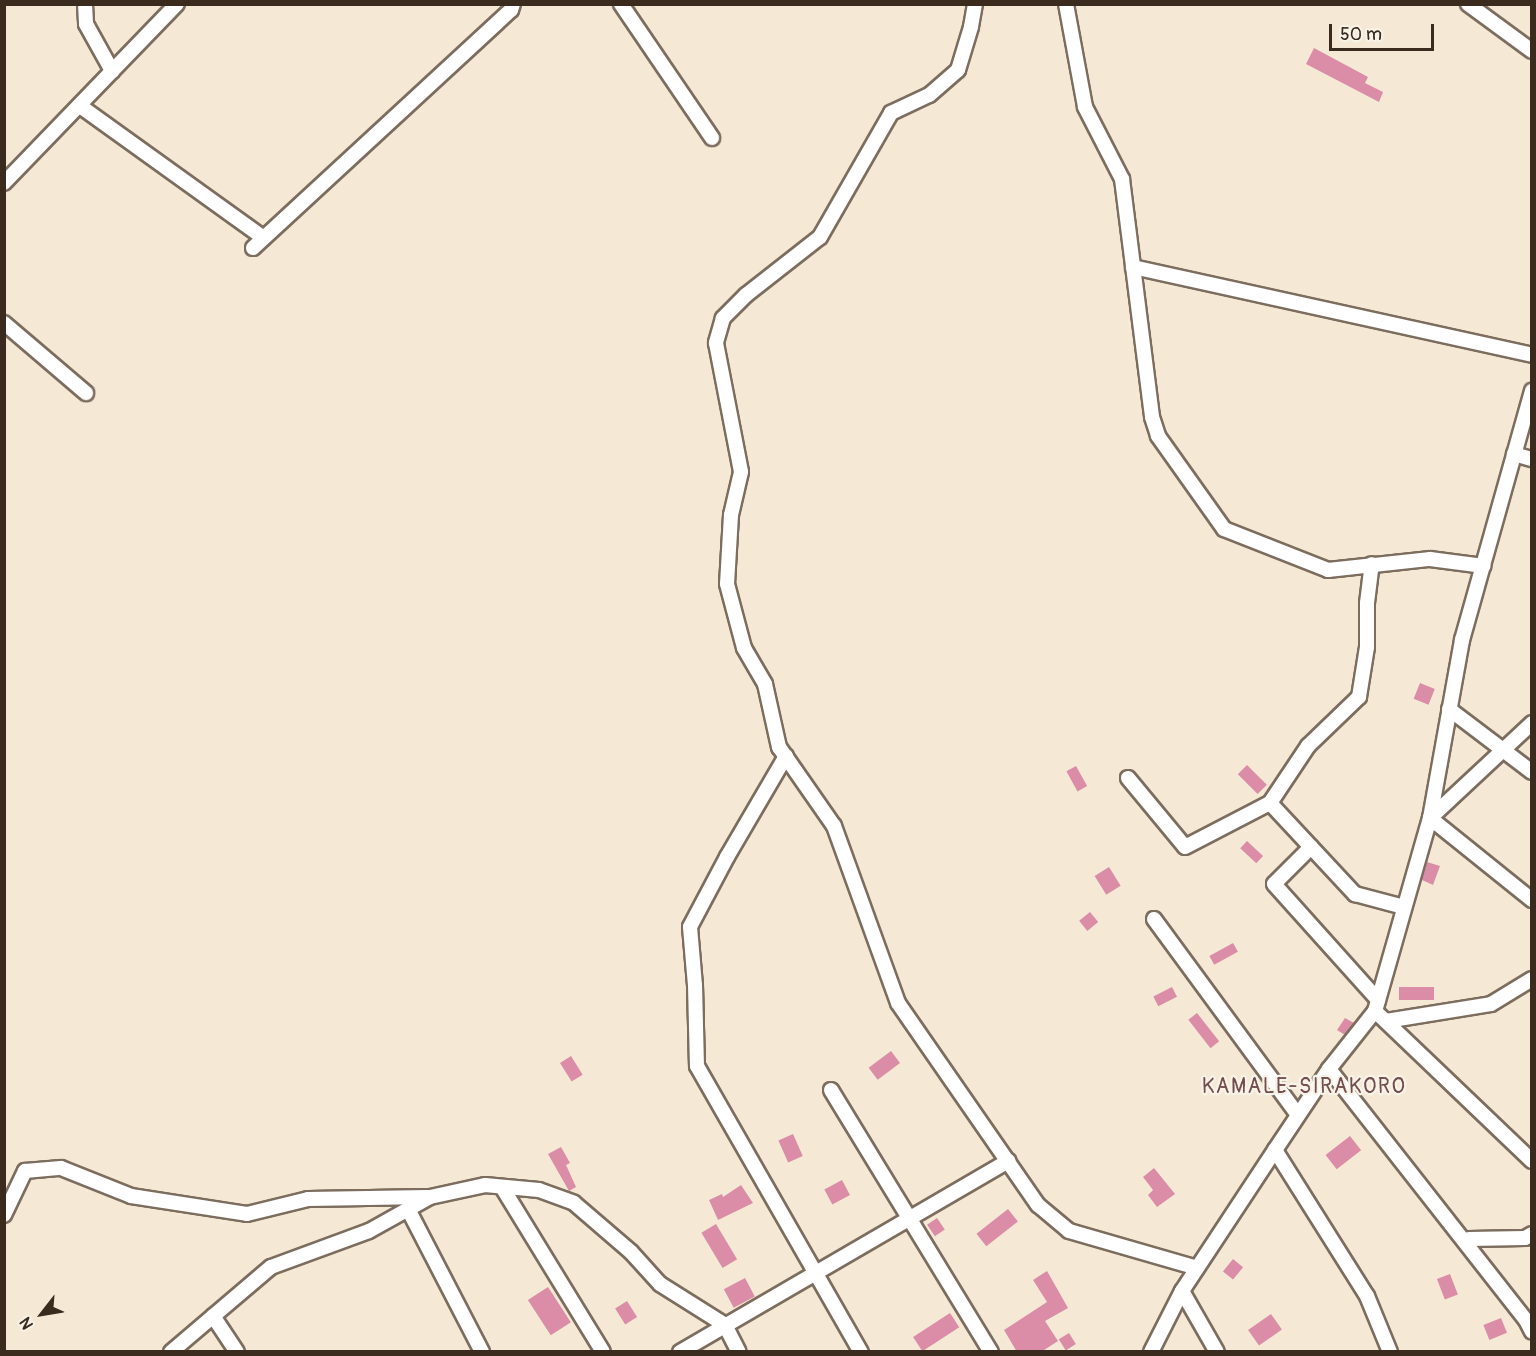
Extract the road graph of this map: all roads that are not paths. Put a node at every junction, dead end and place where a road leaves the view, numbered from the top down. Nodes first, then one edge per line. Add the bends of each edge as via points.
1 (85, 4) edge
2 (177, 4) edge
3 (513, 4) edge
4 (621, 4) edge
5 (975, 4) edge
6 (1066, 4) edge
7 (1468, 4) edge
8 (1532, 51) edge
9 (112, 71) junction
10 (80, 106) junction
11 (712, 138) dead end
12 (4, 183) edge
13 (264, 238) junction
14 (253, 248) dead end
15 (1133, 267) junction
16 (4, 323) edge
17 (1532, 355) edge
18 (1532, 391) edge
19 (86, 393) dead end
20 (1514, 454) junction
21 (1532, 459) edge
22 (1372, 564) junction
23 (1484, 566) junction
24 (1449, 709) junction
25 (1532, 723) edge
26 (1503, 750) junction
27 (786, 756) junction
28 (1532, 772) edge
29 (1128, 778) dead end
30 (1270, 803) junction
31 (1430, 818) junction
32 (1311, 847) junction
33 (1532, 900) edge
34 (1404, 907) junction
35 (1154, 919) dead end
36 (1532, 980) edge
37 (1377, 1006) junction
38 (1386, 1022) junction
39 (1329, 1069) junction
40 (831, 1090) dead end
41 (1298, 1115) junction
42 (1275, 1150) junction
43 (1008, 1161) junction
44 (1532, 1161) edge
45 (502, 1187) junction
46 (430, 1197) junction
47 (408, 1209) junction
48 (4, 1215) edge
49 (909, 1218) junction
50 (1532, 1234) edge
51 (1469, 1239) dead end
52 (1197, 1268) junction
53 (816, 1272) junction
54 (1182, 1291) junction
55 (213, 1316) junction
56 (725, 1325) junction
57 (1532, 1332) edge
58 (1150, 1350) edge
59 (171, 1352) edge
60 (237, 1352) edge
61 (483, 1352) edge
62 (603, 1352) edge
63 (680, 1352) edge
64 (739, 1352) edge
65 (861, 1352) edge
66 (991, 1352) edge
67 (1217, 1352) edge
68 (1390, 1352) edge

1 - 9 street via 87,24
2 - 9 street
3 - 13 street via 511,10
4 - 11 street
5 - 27 street via 958,70 929,95 891,112 820,237 723,318 716,343 741,471 731,515 727,584 744,648 765,684 779,747
6 - 15 street via 1085,106 1122,179
7 - 8 street
9 - 10 street
10 - 12 street
10 - 13 street
13 - 14 street
15 - 17 street
15 - 22 street via 1152,417 1158,435 1224,529 1328,570
16 - 19 street
18 - 20 street
20 - 21 street
20 - 23 street
22 - 23 street via 1430,559
22 - 30 street via 1367,647 1359,697 1308,747
23 - 24 street via 1462,640
24 - 26 street
24 - 31 street
25 - 26 street
26 - 28 street
26 - 31 street
27 - 43 street via 834,826 898,1003
27 - 53 street via 690,927 697,1066
29 - 30 street via 1185,847
30 - 32 street
31 - 33 street
31 - 34 street
32 - 34 street via 1355,894
32 - 37 street via 1274,884
34 - 37 street
35 - 41 street
36 - 38 street via 1491,1004
37 - 38 street
37 - 39 street
38 - 44 street
39 - 41 street
39 - 57 street
40 - 49 street
41 - 42 street
42 - 52 street
42 - 68 street via 1367,1296
43 - 49 street
43 - 52 street via 1038,1205 1070,1231
45 - 46 street via 485,1185
45 - 56 street via 539,1190 574,1203 631,1252 660,1284
45 - 62 street
46 - 47 street
46 - 48 street via 308,1199 248,1214 131,1196 61,1168 25,1171
47 - 55 street via 369,1231 271,1267
47 - 61 street
49 - 53 street
49 - 66 street
50 - 51 street via 1525,1238
52 - 54 street
53 - 56 street
53 - 65 street
54 - 58 street
54 - 67 street
55 - 59 street
55 - 60 street
56 - 63 street
56 - 64 street

